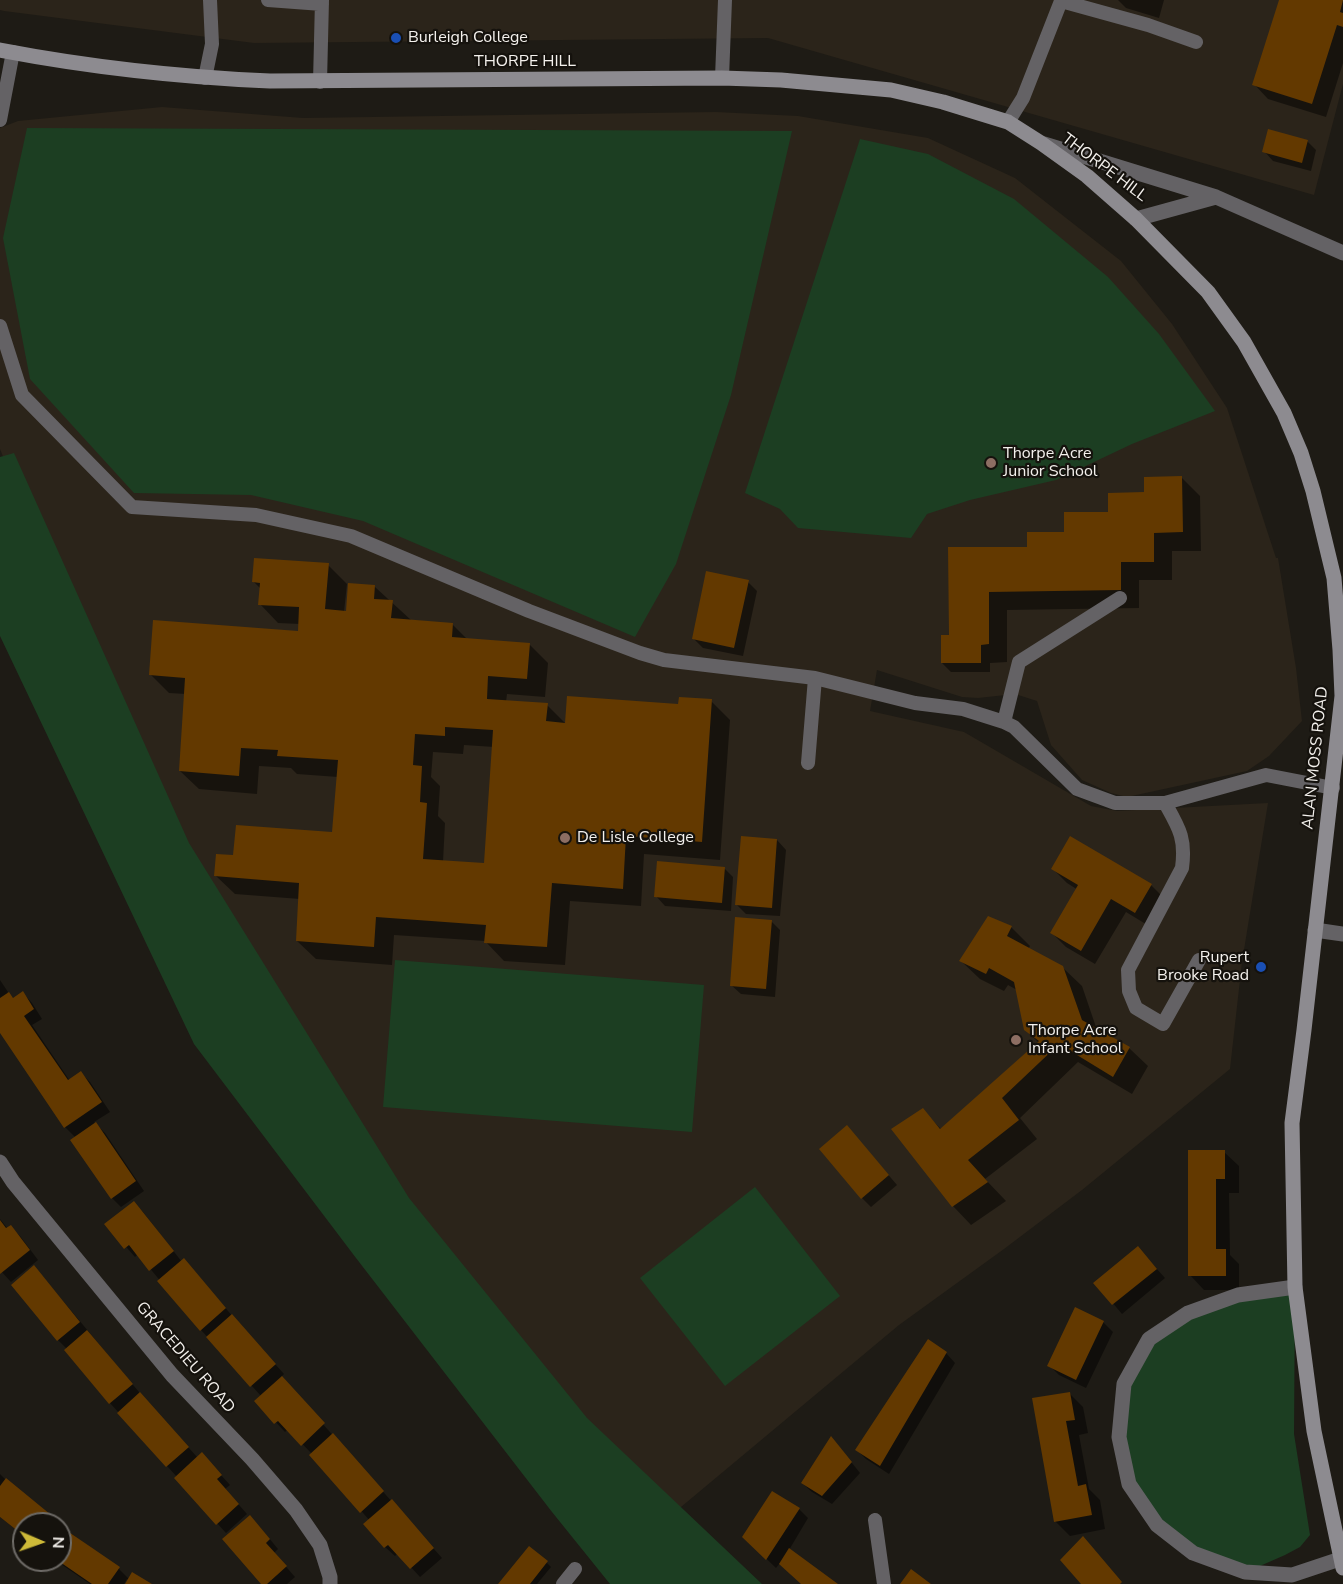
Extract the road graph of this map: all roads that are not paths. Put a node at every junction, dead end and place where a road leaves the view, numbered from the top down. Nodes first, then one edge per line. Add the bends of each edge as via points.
1 (210, 0) edge
2 (268, 0) edge
3 (725, 0) edge
4 (1061, 1) edge
5 (322, 2) edge
6 (1196, 42) dead end
7 (7, 51) edge
8 (206, 78) junction
9 (722, 78) junction
10 (320, 82) junction
11 (0, 120) edge
12 (1008, 122) junction
13 (1041, 143) junction
14 (1216, 197) junction
15 (1136, 219) junction
16 (1343, 253) edge
17 (0, 326) edge
18 (1120, 598) dead end
19 (815, 678) junction
20 (1005, 722) junction
21 (808, 763) dead end
22 (1333, 788) junction
23 (1165, 803) junction
24 (1315, 930) junction
25 (1343, 934) edge
26 (1199, 960) dead end
27 (0, 1162) edge
28 (1295, 1287) junction
29 (875, 1520) dead end
30 (1342, 1563) edge
31 (575, 1569) dead end
32 (1243, 1578) edge
33 (330, 1584) edge
34 (563, 1584) edge
35 (884, 1584) edge

1 - 8 lane via 212,44
2 - 5 lane
3 - 9 lane
4 - 6 lane
4 - 12 lane via 1023,98
5 - 10 lane
7 - 8 street, THORPE HILL
7 - 11 lane
8 - 10 street, THORPE HILL
9 - 10 street, THORPE HILL
9 - 12 street, THORPE HILL via 891,90
12 - 13 street, THORPE HILL
13 - 14 street, THORPE HILL
13 - 15 street, THORPE HILL
14 - 15 street, THORPE HILL
14 - 16 street, THORPE HILL
15 - 22 street, ALAN MOSS ROAD via 1208,292 1244,342 1284,413 1301,453 1334,578 1342,696
17 - 19 lane via 22,395 132,507 256,515 351,536 529,611 664,660
18 - 20 lane via 1019,662
19 - 20 lane via 915,703 963,708
19 - 21 lane
20 - 23 lane via 1077,789 1115,803
22 - 23 lane via 1266,775
22 - 24 street, ALAN MOSS ROAD
23 - 26 lane via 1180,831 1182,868 1128,970 1129,991 1136,1008 1163,1024
24 - 25 street
24 - 28 street, ALAN MOSS ROAD via 1292,1123
27 - 33 street, GRACEDIEU ROAD via 172,1375 297,1510 320,1545
28 - 30 street, ALAN MOSS ROAD via 1314,1431
28 - 32 street, ALAN MOSS ROAD via 1238,1294 1188,1313 1149,1339 1124,1384 1119,1437 1129,1484 1157,1525 1193,1553
29 - 35 lane
30 - 32 street, ALAN MOSS ROAD via 1292,1575
31 - 34 lane

